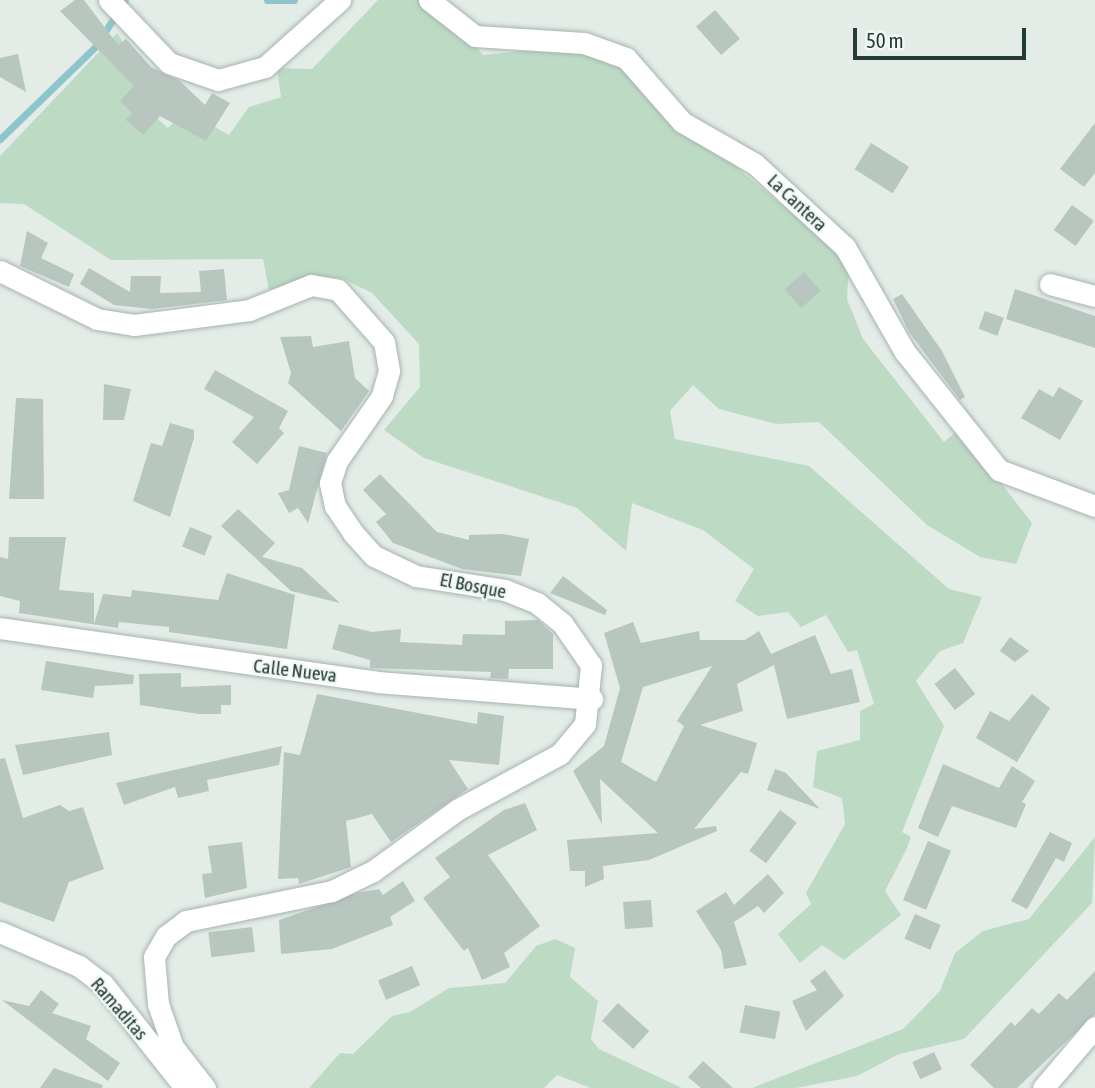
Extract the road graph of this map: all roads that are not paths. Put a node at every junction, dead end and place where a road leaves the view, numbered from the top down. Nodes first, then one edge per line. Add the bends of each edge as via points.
1 (109, 0) edge
2 (340, 0) edge
3 (429, 0) edge
4 (0, 271) edge
5 (1050, 284) dead end
6 (1095, 296) edge
7 (1095, 506) edge
8 (0, 628) edge
9 (592, 699) junction
10 (0, 932) edge
11 (1095, 1027) edge
12 (185, 1088) edge
13 (205, 1088) edge
14 (1043, 1088) edge

1 - 2 street via 169,63 218,80 265,67
3 - 7 street, La Cantera via 475,36 584,43 626,58 682,122 755,164 845,247 905,352 999,470
4 - 9 street, El Bosque via 97,319 134,325 249,310 311,285 338,290 383,342 389,371 382,396 337,461 330,483 335,506 384,561 416,576 505,590 537,603 579,644 591,665
5 - 6 street
8 - 9 street, Calle Nueva via 364,680
9 - 13 street, El Bosque via 585,724 560,754 457,810 373,871 332,891 186,921 166,936 154,957 152,983 173,1047
10 - 12 street, Ramaditas via 79,967 103,985
11 - 14 street

